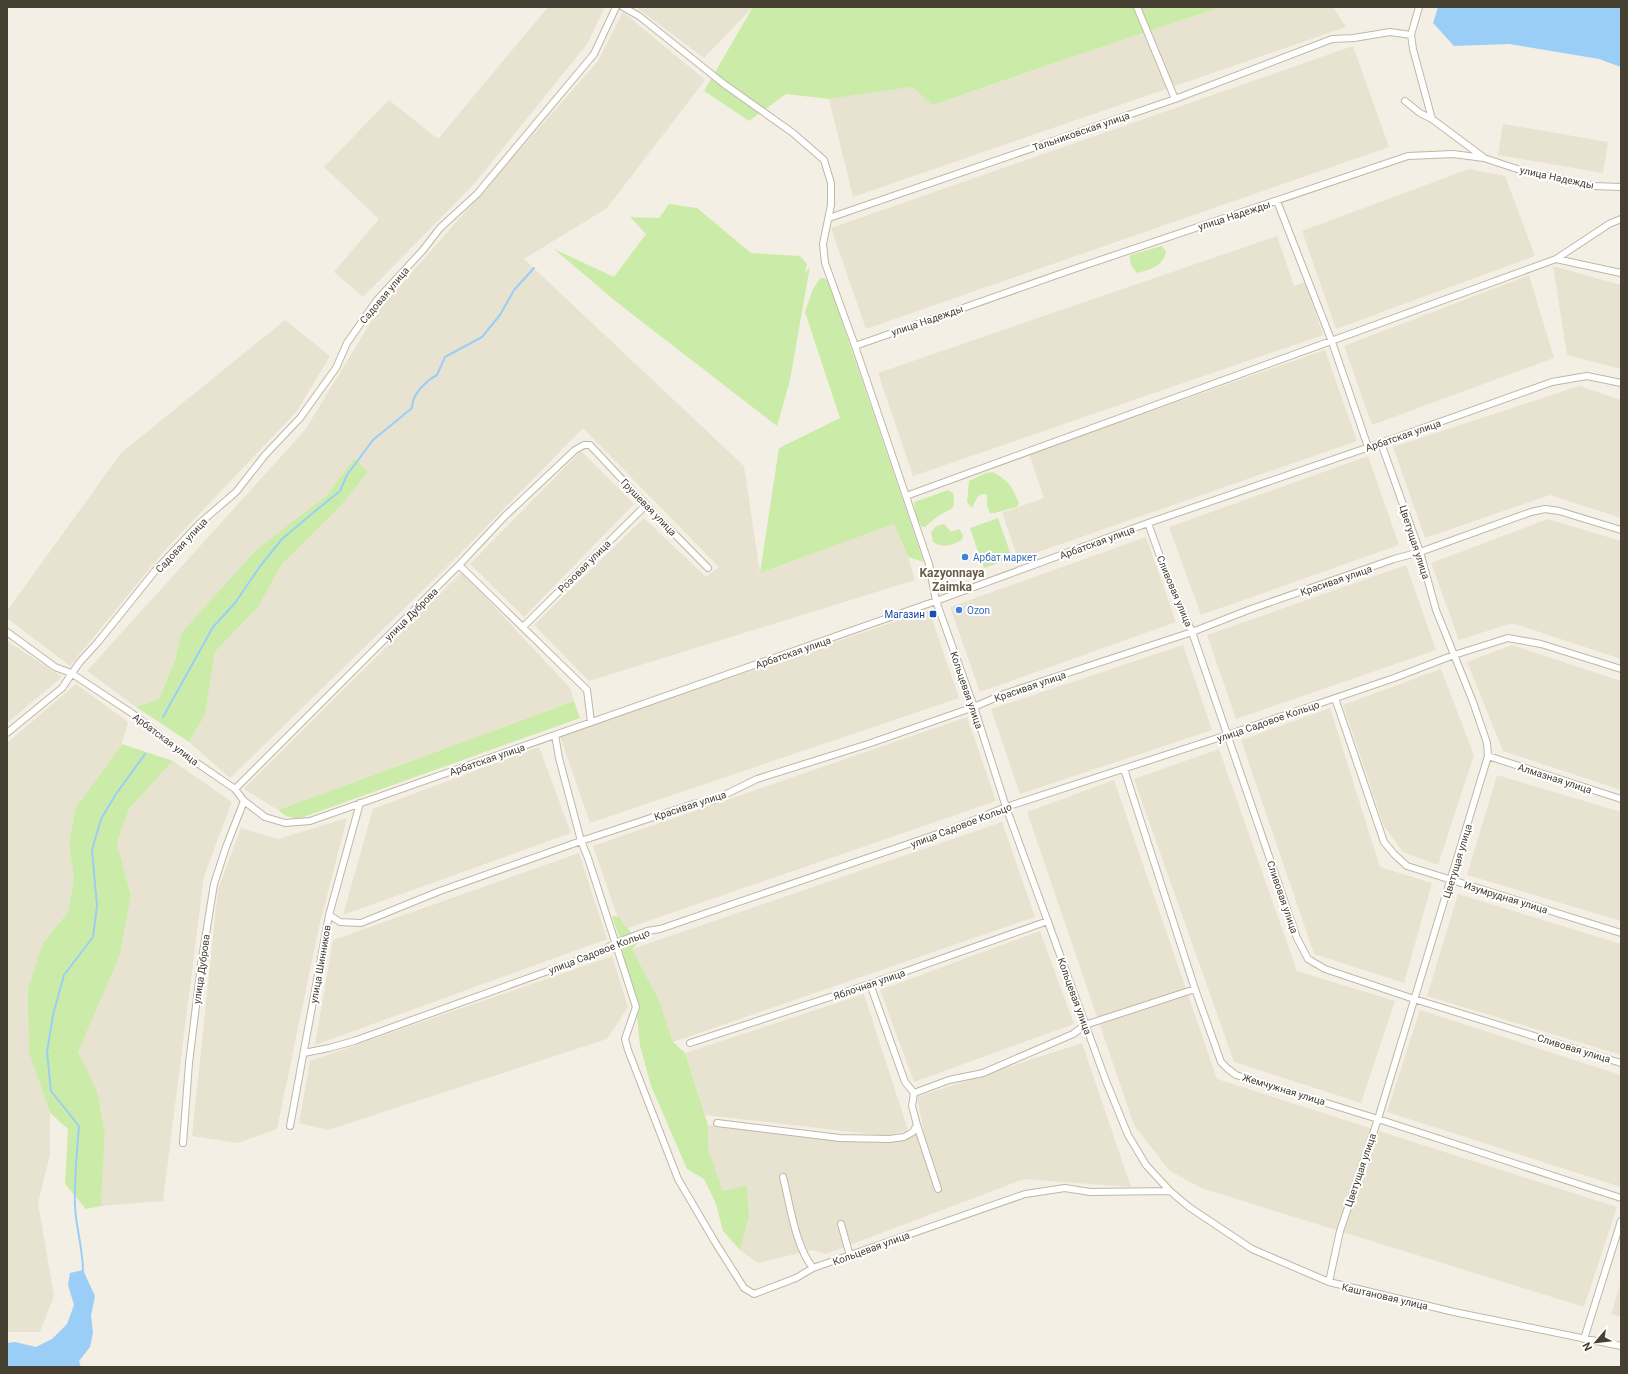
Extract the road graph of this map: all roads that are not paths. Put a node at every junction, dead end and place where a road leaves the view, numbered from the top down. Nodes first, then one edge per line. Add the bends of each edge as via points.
1 (616, 7) edge
2 (623, 7) edge
3 (1137, 7) edge
4 (1419, 7) edge
5 (1411, 35) junction
6 (1175, 99) junction
7 (1405, 101) dead end
8 (1432, 119) junction
9 (1484, 158) junction
10 (1621, 187) edge
11 (1277, 201) junction
12 (829, 218) junction
13 (1621, 219) edge
14 (1556, 259) junction
15 (1621, 273) edge
16 (1332, 342) junction
17 (855, 346) junction
18 (1621, 383) edge
19 (1381, 443) junction
20 (590, 445) joint
21 (1368, 447) junction
22 (906, 496) junction
23 (646, 505) junction
24 (1148, 523) junction
25 (1621, 530) edge
26 (1420, 552) junction
27 (459, 565) junction
28 (708, 568) dead end
29 (936, 601) junction
30 (523, 626) junction
31 (7, 632) edge
32 (1192, 632) junction
33 (1454, 655) junction
34 (1621, 669) edge
35 (71, 673) junction
36 (1335, 698) junction
37 (974, 706) junction
38 (591, 722) junction
39 (7, 733) edge
40 (555, 735) junction
41 (1228, 735) junction
42 (1488, 756) junction
43 (1124, 769) junction
44 (235, 789) junction
45 (1621, 800) edge
46 (244, 801) junction
47 (360, 803) junction
48 (1006, 807) junction
49 (581, 841) junction
50 (1452, 881) junction
51 (329, 915) junction
52 (1048, 921) junction
53 (1621, 933) edge
54 (616, 943) junction
55 (870, 984) junction
56 (1195, 989) junction
57 (1414, 999) junction
58 (1085, 1025) junction
59 (690, 1043) dead end
60 (304, 1053) junction
61 (1621, 1063) edge
62 (914, 1093) junction
63 (1378, 1119) junction
64 (717, 1123) dead end
65 (917, 1125) junction
66 (290, 1126) dead end
67 (183, 1142) dead end
68 (783, 1177) dead end
69 (938, 1189) dead end
70 (1170, 1191) junction
71 (1621, 1198) edge
72 (1621, 1221) edge
73 (841, 1224) dead end
74 (850, 1256) junction
75 (813, 1268) junction
76 (1329, 1282) junction
77 (1584, 1339) junction
78 (1621, 1346) edge

1 - 35 street, Садовая улица via 594,54 476,194 440,228 377,300 347,343 336,368 300,418 265,455 236,492 200,523 155,571
2 - 12 street, Кольцевая улица via 639,16 724,84 793,133 824,160 831,183
3 - 6 street
4 - 5 street
5 - 6 street, Тальниковская улица via 1390,32 1332,39
5 - 8 street
6 - 12 street, Тальниковская улица
7 - 8 street
8 - 9 street
9 - 10 street, улица Надежды via 1523,172 1594,186
9 - 11 street, улица Надежды via 1453,154 1408,156
11 - 16 street
11 - 17 street, улица Надежды
12 - 17 street, Кольцевая улица via 823,244 825,263
13 - 14 street via 1609,224
14 - 15 street
14 - 16 street
16 - 21 street
16 - 22 street
17 - 22 street, Кольцевая улица
18 - 19 street, Арбатская улица via 1587,376 1552,382
19 - 21 street, Арбатская улица
19 - 26 street, Цветущая улица
20 - 23 street, Грушевая улица
20 - 27 street, улица Дуброва via 575,450 505,516
21 - 24 street, Арбатская улица
22 - 29 street, Кольцевая улица via 929,564
23 - 28 street, Грушевая улица
23 - 30 street, Розовая улица
24 - 29 street, Арбатская улица
24 - 32 street, Сливовая улица via 1167,576
25 - 26 street, Красивая улица via 1545,509
26 - 32 street, Красивая улица via 1251,609
26 - 33 street, Цветущая улица via 1436,610
27 - 30 street
27 - 44 street, улица Дуброва
29 - 37 street, Кольцевая улица
29 - 38 street, Арбатская улица
30 - 38 street via 587,690
31 - 35 street, Арбатская улица via 55,667
32 - 37 street, Красивая улица
32 - 41 street, Сливовая улица
33 - 34 street, улица Садовое Кольцо via 1508,638 1541,644
33 - 36 street, улица Садовое Кольцо
33 - 42 street, Цветущая улица via 1487,743
35 - 39 street, Садовая улица via 57,693
35 - 44 street, Арбатская улица via 133,714 181,752
36 - 41 street, улица Садовое Кольцо
36 - 50 street, Изумрудная улица via 1384,842 1407,866
37 - 48 street, Кольцевая улица
37 - 49 street, Красивая улица via 757,780 714,800 694,804
38 - 40 street, Арбатская улица
40 - 47 street, Арбатская улица
40 - 49 street
41 - 43 street, улица Садовое Кольцо
41 - 57 street, Сливовая улица via 1297,938 1308,959 1324,969
42 - 45 street, Алмазная улица
42 - 50 street, Цветущая улица
43 - 48 street, улица Садовое Кольцо
43 - 56 street, Жемчужная улица
44 - 46 street, Арбатская улица
46 - 47 street, Арбатская улица via 265,817 285,823 310,821
46 - 67 street, улица Дуброва via 214,884 189,1064
47 - 51 street, улица Шинников
48 - 52 street, Кольцевая улица
48 - 54 street, улица Садовое Кольцо via 948,830
49 - 51 street, Красивая улица via 440,891 361,923 340,922
49 - 54 street
50 - 53 street, Изумрудная улица
50 - 57 street, Цветущая улица
51 - 60 street, улица Шинников
52 - 55 street, Яблочная улица
52 - 58 street, Кольцевая улица
54 - 60 street, улица Садовое Кольцо via 602,952 354,1041
54 - 75 street, Кольцевая улица via 636,1007 625,1039 628,1050 678,1179 714,1242 744,1288 754,1294 796,1278
55 - 59 street, Яблочная улица
55 - 62 street via 905,1082
56 - 58 street
56 - 63 street, Жемчужная улица via 1221,1062 1236,1075
57 - 61 street, Сливовая улица
57 - 63 street, Цветущая улица
58 - 62 street via 1074,1034 983,1073 949,1080
58 - 70 street, Кольцевая улица via 1128,1135 1146,1164
60 - 66 street, улица Шинников
62 - 65 street via 912,1106
63 - 71 street, Жемчужная улица
63 - 76 street, Цветущая улица via 1340,1231
64 - 65 street via 840,1138 889,1139 904,1137
65 - 69 street
68 - 75 street via 801,1248
70 - 74 street, Кольцевая улица via 1090,1192 1065,1188 1025,1194
70 - 76 street, Каштановая улица via 1189,1207 1252,1249
72 - 77 street
73 - 74 street
74 - 75 street, Кольцевая улица
76 - 77 street, Каштановая улица via 1454,1312
77 - 78 street, Каштановая улица

